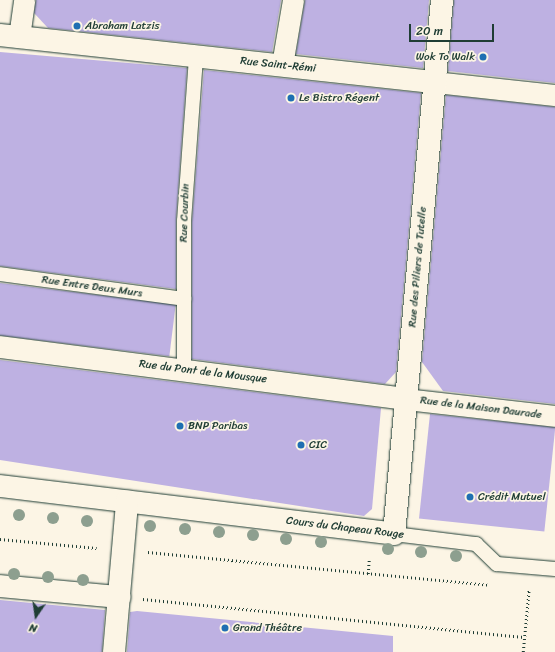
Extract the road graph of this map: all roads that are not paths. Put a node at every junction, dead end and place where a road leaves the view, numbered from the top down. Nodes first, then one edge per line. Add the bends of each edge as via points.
1 (24, 0) edge
2 (293, 0) edge
3 (442, 0) edge
4 (10, 36) edge
5 (196, 56) junction
6 (282, 65) junction
7 (434, 82) junction
8 (555, 95) edge
9 (0, 274) edge
10 (184, 299) junction
11 (0, 347) edge
12 (184, 369) junction
13 (406, 399) junction
14 (555, 416) edge
15 (0, 486) edge
16 (127, 502) junction
17 (394, 534) junction
18 (555, 569) edge
19 (0, 586) edge
20 (119, 597) junction
21 (114, 652) edge

1 - 4 street
2 - 6 street
3 - 7 street, Rue des Piliers de Tutelle
4 - 5 street, Rue Saint-Rémi
5 - 6 street, Rue Saint-Rémi
5 - 10 lane, Rue Courbin via 185,214
6 - 7 street, Rue Saint-Rémi
7 - 8 street, Rue Saint-Rémi
7 - 13 street, Rue des Piliers de Tutelle
9 - 10 lane, Rue Entre Deux Murs
10 - 12 lane, Rue Courbin
11 - 12 street, Rue du Pont de la Mousque
12 - 13 street, Rue du Pont de la Mousque
13 - 14 street, Rue de la Maison Daurade
13 - 17 street, Rue des Piliers de Tutelle
15 - 16 street, Cours du Chapeau Rouge
16 - 17 street, Cours du Chapeau Rouge
16 - 20 street
17 - 18 lane, Cours du Chapeau Rouge via 476,544 497,564
19 - 20 street
20 - 21 street

